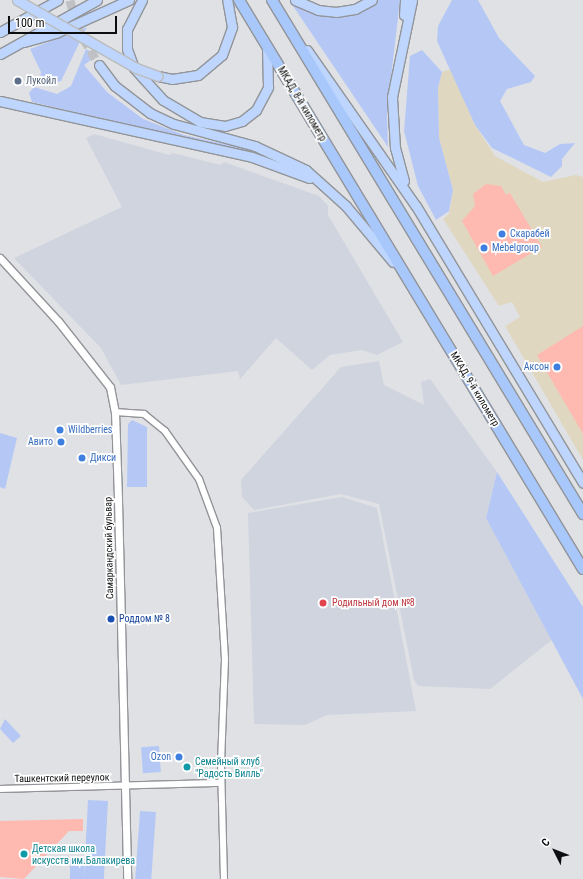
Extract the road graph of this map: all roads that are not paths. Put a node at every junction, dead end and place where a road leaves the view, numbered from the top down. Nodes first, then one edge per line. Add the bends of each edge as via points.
1 (17, 0) edge
2 (58, 0) edge
3 (97, 0) edge
4 (129, 0) edge
5 (142, 0) edge
6 (227, 0) edge
7 (238, 0) edge
8 (295, 0) edge
9 (372, 0) edge
10 (405, 0) edge
11 (412, 0) edge
12 (274, 3) edge
13 (0, 32) edge
14 (403, 32) junction
15 (24, 42) junction
16 (267, 47) junction
17 (0, 54) edge
18 (99, 65) tunnel mouth
19 (0, 101) edge
20 (330, 191) junction
21 (416, 206) junction
22 (366, 209) joint
23 (0, 258) edge
24 (412, 286) junction
25 (115, 412) junction
26 (583, 483) edge
27 (583, 514) edge
28 (583, 569) edge
29 (221, 783) junction
30 (124, 786) junction
31 (0, 789) edge
32 (127, 879) edge
33 (224, 879) edge

1 - 6 main road, bridge via 136,68 172,79 198,75 222,56 232,28
2 - 13 main road
3 - 15 main road
4 - 15 main road via 52,34
5 - 16 main road via 127,29 127,49 134,68 163,100 200,122 226,126 242,121 256,110 268,87
7 - 16 highway, МКАД, 8-й километр
8 - 9 main road via 318,10 336,12 355,9
10 - 14 main road
11 - 14 main road
12 - 21 main road
12 - 27 highway
14 - 21 main road via 392,121 401,173
15 - 17 main road
16 - 22 highway, МКАД, 8-й километр
18 - 20 main road via 115,86 150,113 174,124 279,155 306,170
19 - 20 main road via 276,163
20 - 24 main road
21 - 26 main road
22 - 24 highway, МКАД, 9-й километр
23 - 25 street, Самаркандский бульвар via 99,371 110,387
24 - 28 highway, МКАД, 9-й километр
25 - 29 street via 144,414 165,431 199,479 212,508 220,548 225,653
25 - 30 street, Самаркандский бульвар
29 - 30 street, Ташкентский переулок
29 - 33 street
30 - 31 street, Ташкентский переулок
30 - 32 street, Самаркандский бульвар

